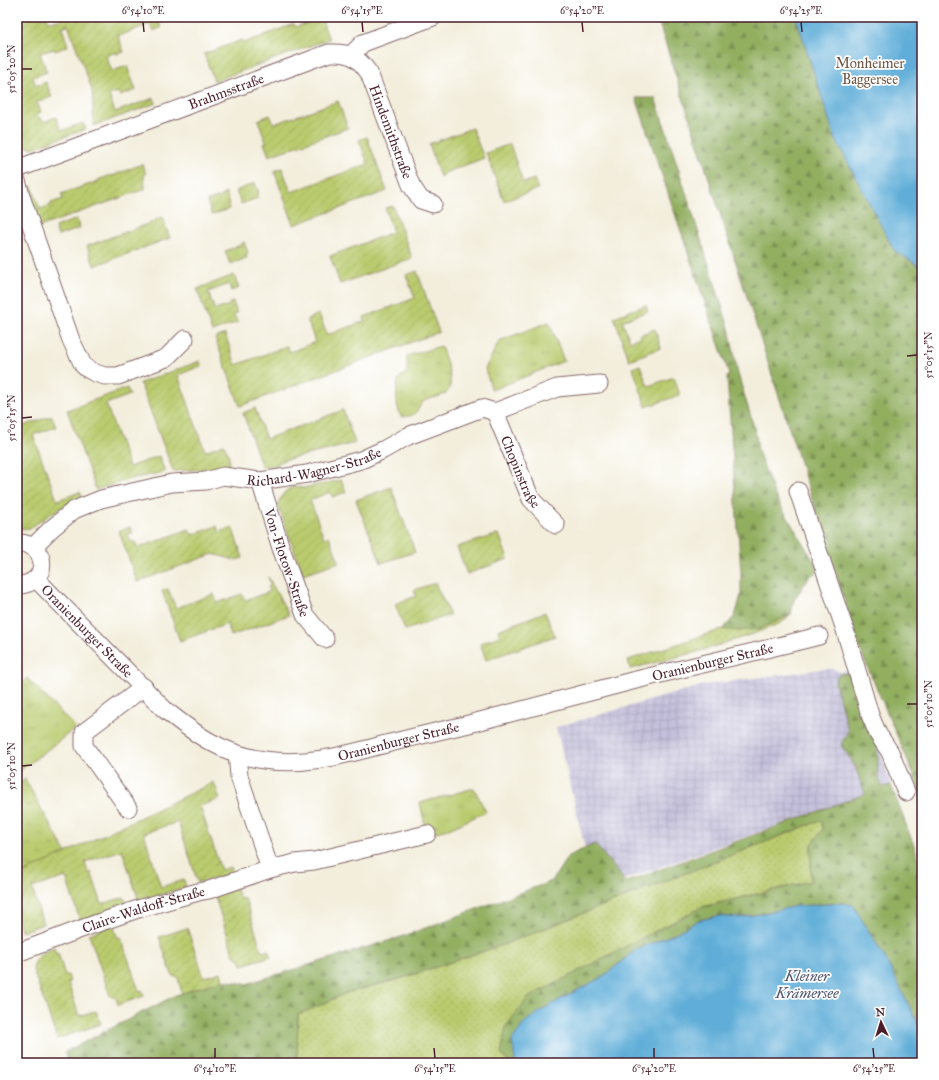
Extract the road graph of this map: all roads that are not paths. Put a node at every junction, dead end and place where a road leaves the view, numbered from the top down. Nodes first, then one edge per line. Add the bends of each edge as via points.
1 (432, 17) edge
2 (351, 55) junction
3 (17, 168) edge
4 (17, 181) edge
5 (433, 204) dead end
6 (185, 339) dead end
7 (599, 384) dead end
8 (495, 412) junction
9 (260, 481) junction
10 (798, 491) dead end
11 (556, 525) dead end
12 (17, 543) edge
13 (33, 547) junction
14 (36, 579) junction
15 (17, 585) edge
16 (819, 636) dead end
17 (325, 639) dead end
18 (144, 687) junction
19 (237, 754) junction
20 (906, 792) dead end
21 (128, 808) dead end
22 (427, 834) dead end
23 (270, 869) junction
24 (17, 953) edge

1 - 2 street via 363,43
2 - 3 street, Brahmsstraße via 329,53
2 - 5 street, Hindemithstraße via 362,62 369,73 411,185 421,200
4 - 6 street via 71,340 86,368 105,376 118,376 166,358
7 - 8 street, Richard-Wagner-Straße via 557,388
8 - 9 street, Richard-Wagner-Straße via 482,408 408,436 360,460 307,474
8 - 11 street, Chopinstraße via 531,499
9 - 13 street, Richard-Wagner-Straße via 223,476 101,499 74,510
9 - 17 street, Von-Flotow-Straße via 306,615
10 - 20 street via 845,630 870,715 890,752
12 - 13 street
13 - 14 street via 38,551 42,562
14 - 15 street via 24,585
14 - 18 street, Oranienburger Straße
16 - 19 street, Oranienburger Straße via 326,759 263,760
18 - 19 street, Oranienburger Straße via 164,709 187,728 208,742
18 - 21 street via 84,732 84,746
19 - 23 street via 239,776
22 - 23 street, Claire-Waldoff-Straße
23 - 24 street, Claire-Waldoff-Straße via 209,890 138,909

